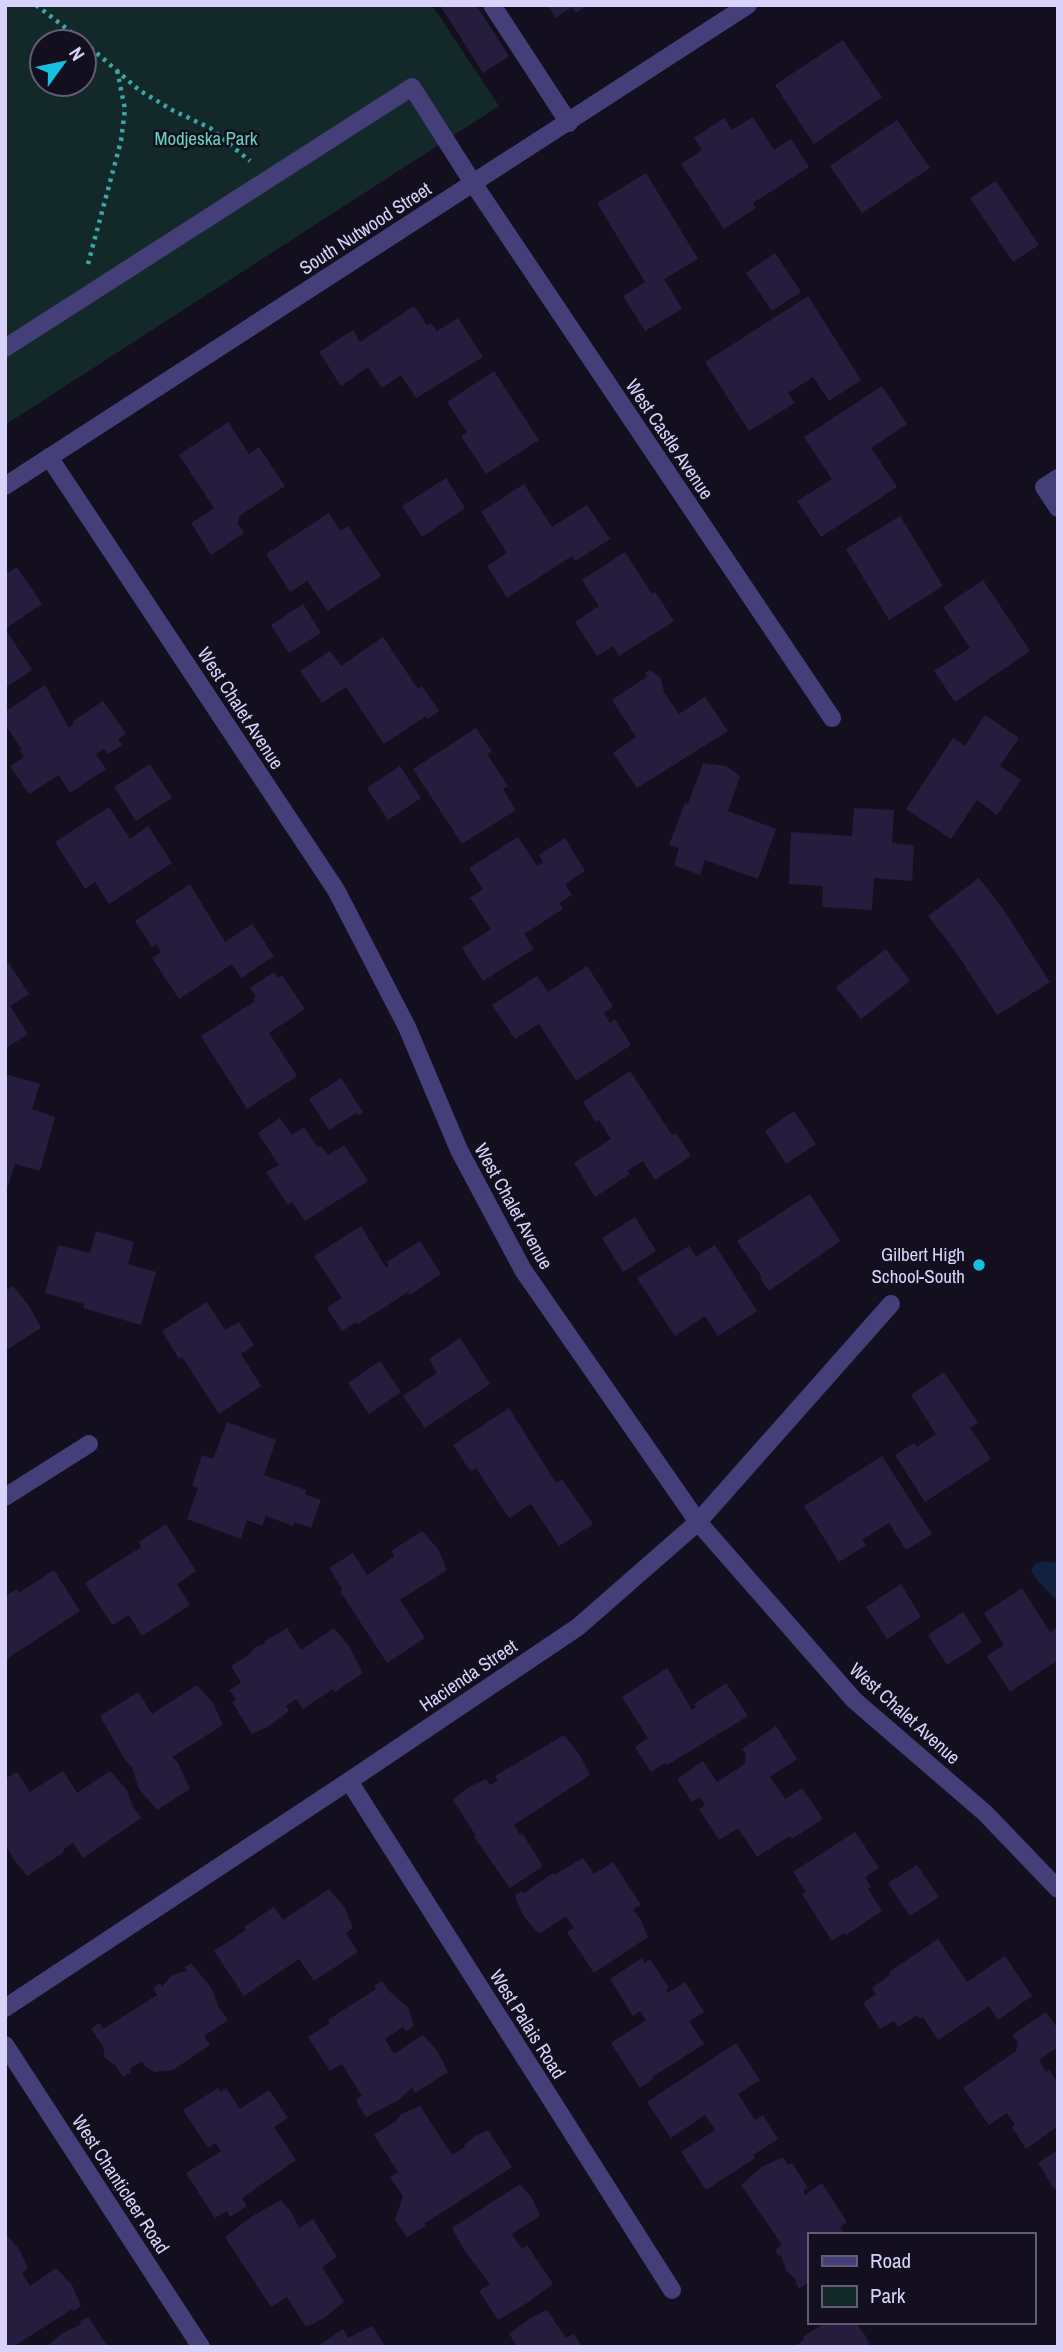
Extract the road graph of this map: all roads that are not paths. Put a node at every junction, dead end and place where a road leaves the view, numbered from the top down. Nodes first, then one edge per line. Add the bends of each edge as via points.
1 (492, 5) edge
2 (748, 5) edge
3 (569, 123) junction
4 (473, 183) junction
5 (5, 348) edge
6 (50, 457) junction
7 (1058, 478) edge
8 (5, 486) edge
9 (1058, 508) edge
10 (832, 718) dead end
11 (891, 1304) dead end
12 (89, 1444) dead end
13 (5, 1497) edge
14 (698, 1522) junction
15 (349, 1781) junction
16 (1058, 1889) edge
17 (5, 2008) edge
18 (5, 2045) edge
19 (672, 2290) dead end
20 (201, 2347) edge

1 - 3 street
2 - 3 street, South Nutwood Street
3 - 4 street, South Nutwood Street
4 - 5 street, West Castle Avenue via 412,87
4 - 6 street, South Nutwood Street
4 - 10 street, West Castle Avenue
6 - 8 street, South Nutwood Street
6 - 14 street, West Chalet Avenue via 336,890 407,1027 459,1150 523,1270
7 - 9 street via 1044,487
11 - 14 street, Hacienda Street
12 - 13 street
14 - 15 street, Hacienda Street via 578,1627
14 - 16 street, West Chalet Avenue via 854,1700 985,1813
15 - 17 street, Hacienda Street
15 - 19 street, West Palais Road
18 - 20 street, West Chanticleer Road

